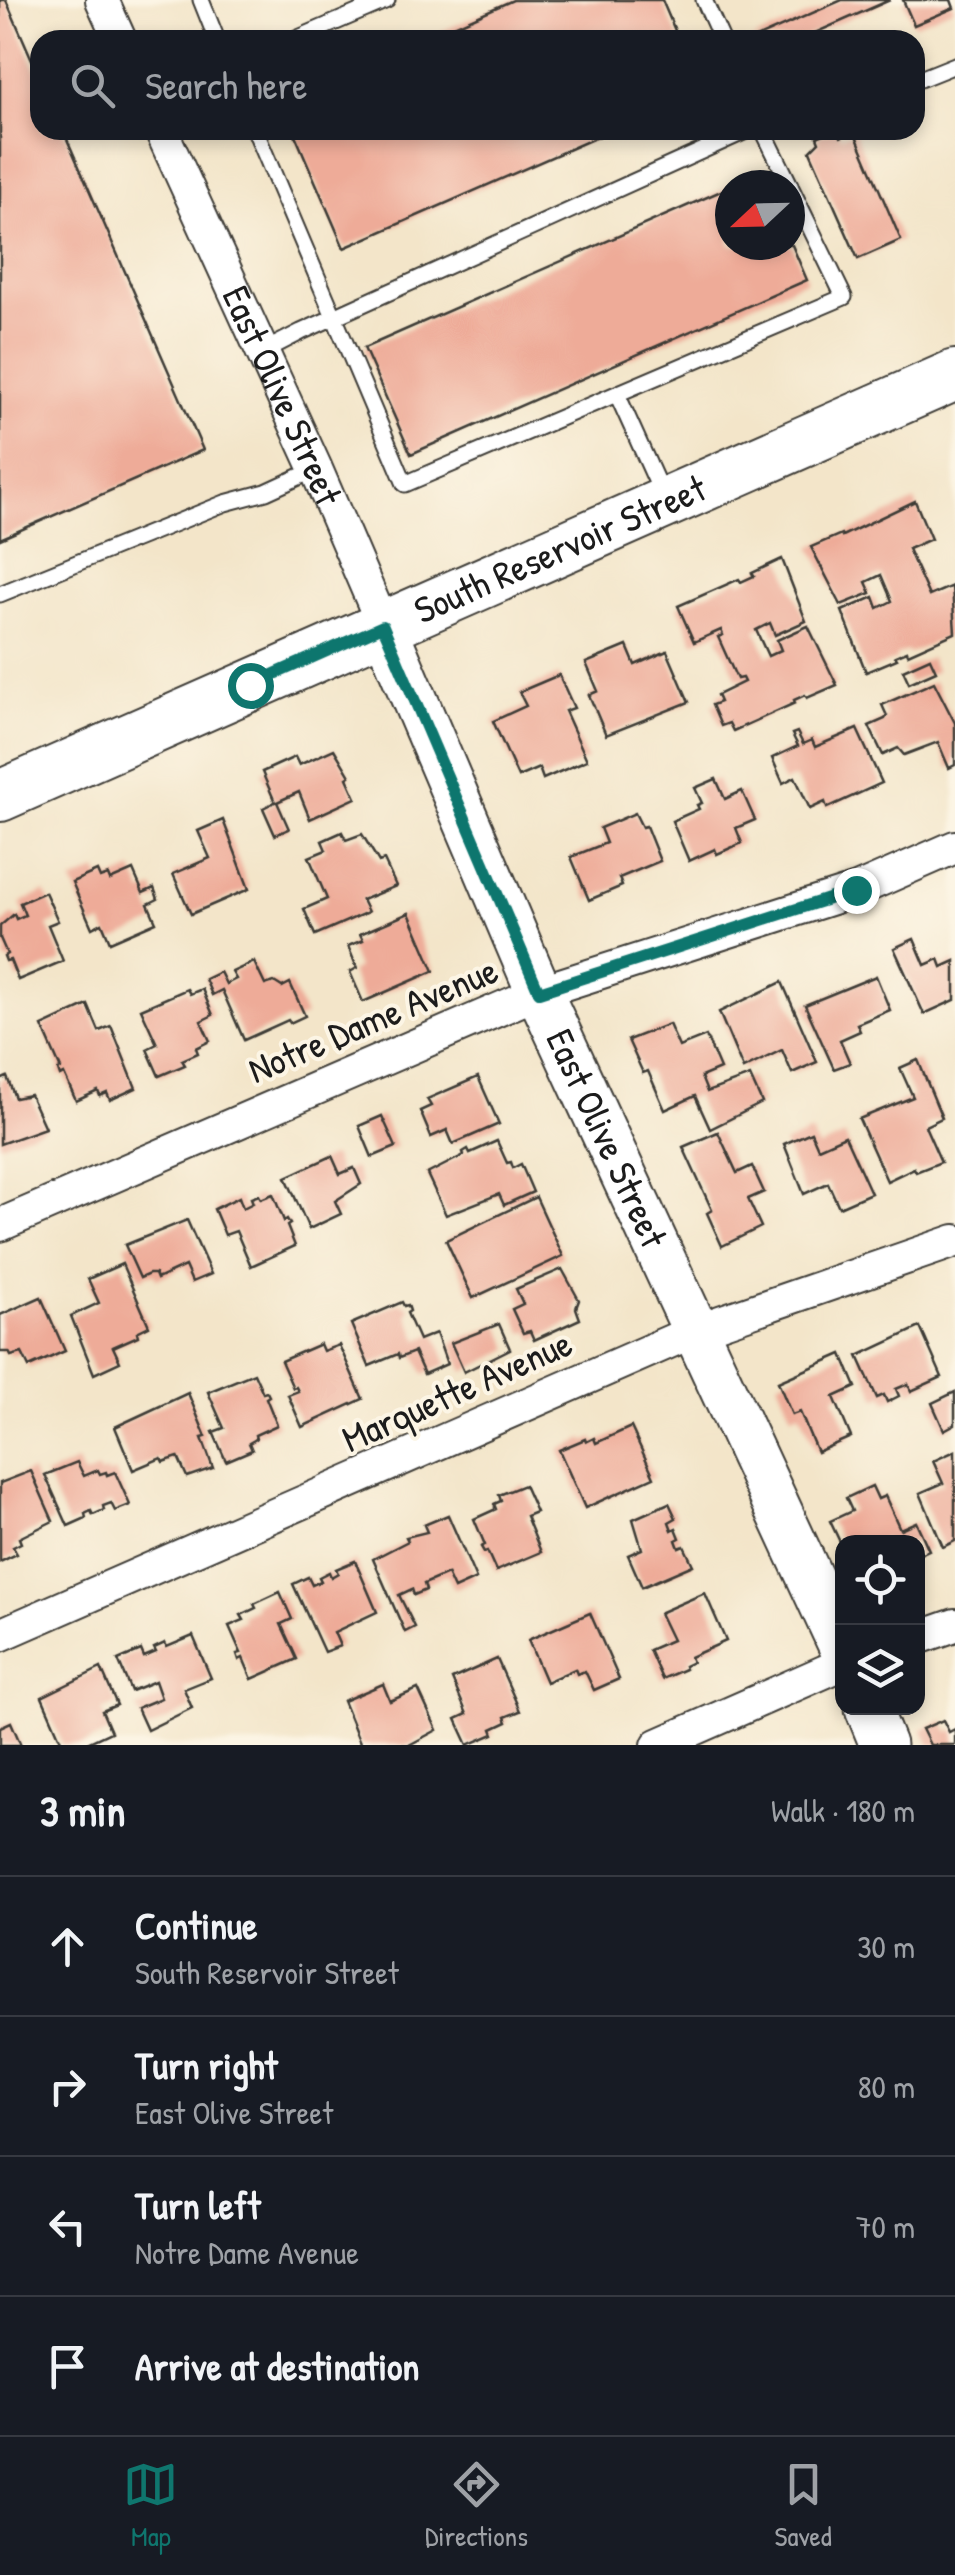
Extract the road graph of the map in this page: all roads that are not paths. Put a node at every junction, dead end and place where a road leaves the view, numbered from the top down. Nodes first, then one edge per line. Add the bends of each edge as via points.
1 (102, 0) edge
2 (201, 0) edge
3 (387, 0) edge
4 (704, 0) edge
5 (116, 30) edge
6 (213, 30) edge
7 (317, 30) edge
8 (718, 30) edge
9 (955, 65) edge
10 (925, 76) edge
11 (164, 140) edge
12 (259, 140) edge
13 (726, 140) edge
14 (768, 140) edge
15 (782, 170) edge
16 (805, 217) edge
17 (334, 318) junction
18 (260, 354) junction
19 (955, 375) edge
20 (616, 394) junction
21 (316, 469) junction
22 (666, 502) junction
23 (0, 594) edge
24 (383, 626) junction
25 (0, 796) edge
26 (955, 847) edge
27 (539, 992) junction
28 (0, 1225) edge
29 (955, 1240) edge
30 (694, 1331) junction
31 (955, 1625) edge
32 (835, 1632) edge
33 (0, 1635) edge
34 (925, 1636) edge
35 (835, 1667) edge
36 (871, 1715) edge
37 (658, 1745) edge
38 (883, 1745) edge

1 - 5 street
2 - 6 lane
3 - 7 lane
4 - 8 lane
9 - 10 lane
11 - 18 street, East Olive Street
12 - 17 lane
13 - 17 lane
14 - 15 lane
16 - 20 lane via 844,298
17 - 18 lane
17 - 20 lane via 405,484
18 - 21 street, East Olive Street
19 - 22 main road, South Reservoir Street
20 - 22 lane
21 - 23 lane
21 - 24 street, East Olive Street
22 - 24 main road, South Reservoir Street
24 - 25 main road, South Reservoir Street
24 - 27 street, East Olive Street
26 - 27 street, Notre Dame Avenue via 856,890
27 - 28 street, Notre Dame Avenue
27 - 30 street, East Olive Street
29 - 30 street, Marquette Avenue
30 - 32 street, East Olive Street
30 - 33 street, Marquette Avenue
31 - 34 street
35 - 37 street
36 - 38 street

